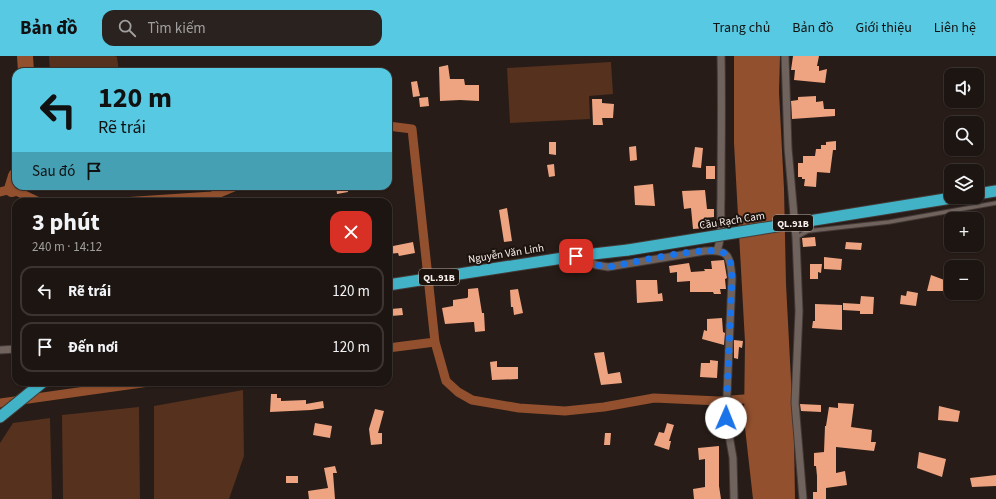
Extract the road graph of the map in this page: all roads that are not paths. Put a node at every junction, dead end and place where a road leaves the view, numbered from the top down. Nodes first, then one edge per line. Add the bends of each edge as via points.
1 (721, 56) edge
2 (785, 56) edge
3 (996, 191) edge
4 (984, 193) edge
5 (944, 199) edge
6 (996, 203) edge
7 (796, 238) junction
8 (628, 250) joint
9 (717, 250) junction
10 (576, 256) junction
11 (392, 284) edge
12 (12, 348) edge
13 (0, 350) edge
14 (38, 386) edge
15 (0, 418) edge
16 (734, 499) edge
17 (803, 499) edge

1 - 9 street via 720,243
2 - 7 street via 788,148
3 - 4 highway
5 - 8 highway, Cầu Rạch Cam / QL.91B, bridge
6 - 7 lane via 889,222 808,231
7 - 17 street via 799,311 795,403
8 - 10 highway, Nguyễn Văn Linh / QL.91B
9 - 10 street via 608,267 596,265
9 - 16 street via 728,257 731,266 726,418 733,458
10 - 11 highway, Nguyễn Văn Linh / QL.91B
12 - 13 street
14 - 15 highway

